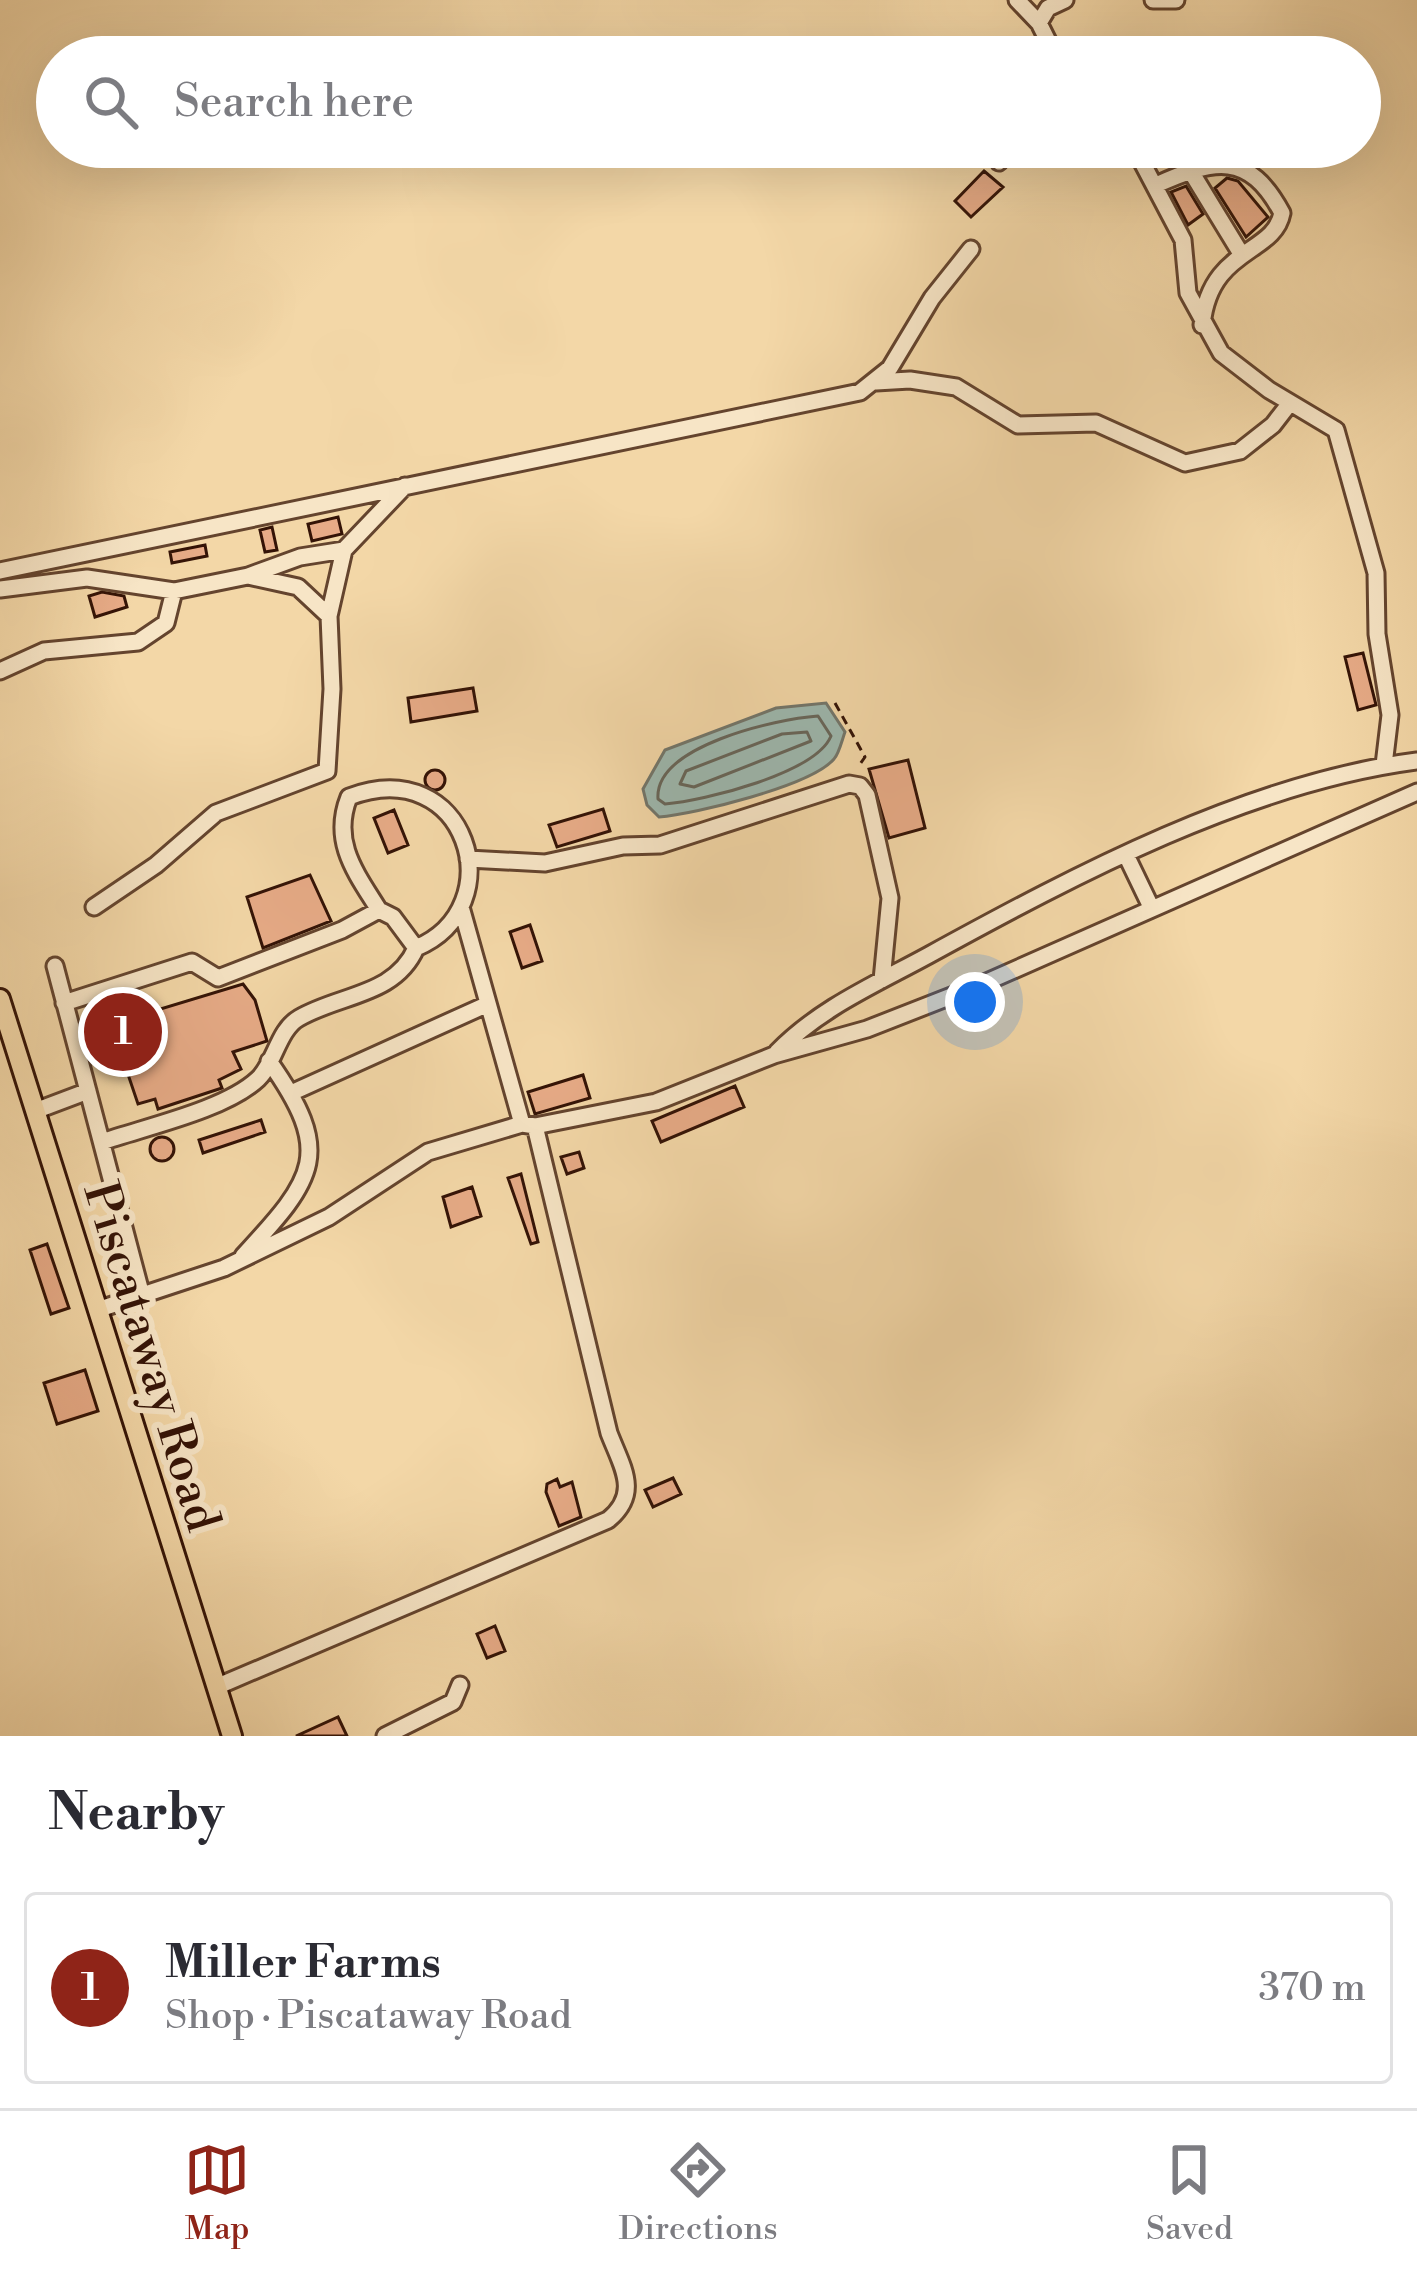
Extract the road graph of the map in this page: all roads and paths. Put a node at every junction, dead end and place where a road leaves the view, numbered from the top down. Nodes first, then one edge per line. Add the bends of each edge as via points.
1 (1017, 0) edge
2 (1065, 0) edge
3 (1153, 0) edge
4 (1176, 0) edge
5 (1039, 23) junction
6 (1046, 36) edge
7 (1146, 168) edge
8 (1192, 168) joint
9 (1241, 168) edge
10 (1156, 184) junction
11 (971, 249) dead end
12 (1240, 252) junction
13 (1202, 326) junction
14 (876, 382) junction
15 (1290, 404) junction
16 (405, 486) junction
17 (344, 550) junction
18 (0, 572) edge
19 (248, 576) junction
20 (0, 589) edge
21 (174, 590) junction
22 (329, 616) junction
23 (0, 671) edge
24 (835, 703) dead end
25 (1417, 761) edge
26 (1384, 765) junction
27 (327, 772) junction
28 (860, 786) junction
29 (1417, 792) edge
30 (349, 797) junction
31 (1127, 857) junction
32 (468, 859) junction
33 (460, 904) junction
34 (94, 907) dead end
35 (379, 910) junction
36 (1152, 910) junction
37 (416, 948) junction
38 (56, 966) dead end
39 (882, 980) junction
40 (0, 999) edge
41 (64, 1003) junction
42 (488, 1004) junction
43 (774, 1055) junction
44 (269, 1061) junction
45 (88, 1091) junction
46 (291, 1093) junction
47 (35, 1111) junction
48 (528, 1125) junction
49 (102, 1142) junction
50 (236, 1262) junction
51 (142, 1296) junction
52 (97, 1310) junction
53 (460, 1685) dead end
54 (216, 1688) junction
55 (232, 1736) edge
56 (385, 1736) edge

1 - 5 street
2 - 5 street
3 - 4 street
5 - 6 street
7 - 10 street
8 - 10 street
8 - 12 street
9 - 12 street via 1282,213 1280,224
10 - 13 street via 1183,240 1188,293
11 - 14 street
12 - 13 street via 1209,290
13 - 15 street via 1221,353
14 - 15 street via 956,387 1018,425 1096,423 1185,463 1240,451
14 - 16 street via 860,392
15 - 26 street via 1336,430 1376,573 1390,716
16 - 17 street
16 - 18 street
17 - 19 street
17 - 22 street
19 - 21 street
19 - 22 street via 298,586
20 - 21 street via 87,578
21 - 23 street via 166,622 138,642 44,651
22 - 27 street
24 - 28 path via 865,757 856,771
25 - 26 street
26 - 31 street via 1311,782
27 - 30 street
27 - 34 street via 216,813
28 - 32 street via 660,845 544,862
28 - 39 street via 890,898
29 - 36 street
30 - 32 street via 394,791 445,807 460,825
30 - 35 street via 343,839 352,872
31 - 36 street
31 - 39 street
32 - 33 street
33 - 37 street via 448,929
33 - 42 street
35 - 37 street
35 - 41 street via 218,977 192,962
36 - 43 street via 867,1029
37 - 44 street via 407,968 375,989 295,1019
38 - 41 street
39 - 43 street via 814,1016
40 - 47 main road, Piscataway Road
41 - 45 street
42 - 46 street
42 - 48 street
43 - 48 street via 656,1102
44 - 46 street
44 - 49 street via 259,1079 221,1100
45 - 47 street
45 - 49 street
46 - 50 street via 312,1134 308,1170 277,1220
47 - 52 main road, Piscataway Road
48 - 50 street via 428,1152 329,1217
48 - 54 street via 627,1480 622,1509
49 - 51 street
50 - 51 street
51 - 52 street
52 - 54 main road, Piscataway Road
53 - 56 street via 453,1702
54 - 55 main road, Piscataway Road

